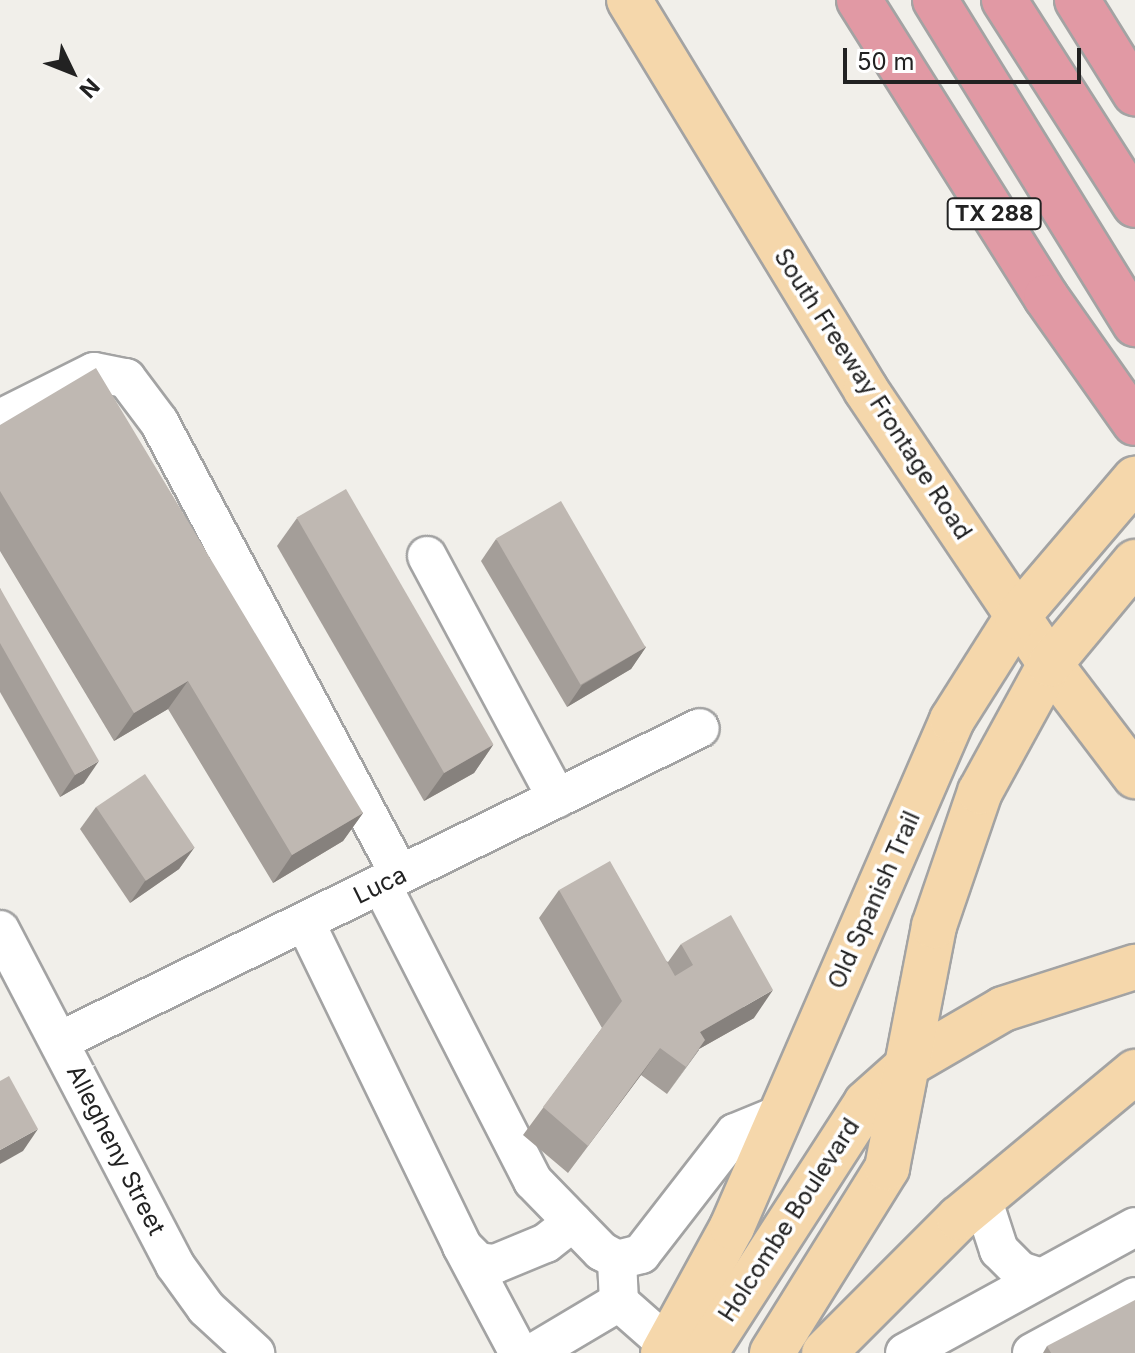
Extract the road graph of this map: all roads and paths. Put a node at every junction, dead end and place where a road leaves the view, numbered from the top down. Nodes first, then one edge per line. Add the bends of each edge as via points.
1 (629, 0) edge
2 (859, 0) edge
3 (935, 0) edge
4 (1004, 0) edge
5 (1077, 0) edge
6 (1135, 93) edge
7 (1135, 205) edge
8 (1135, 324) edge
9 (0, 419) edge
10 (1135, 423) edge
11 (1135, 479) edge
12 (427, 556) dead end
13 (1135, 562) edge
14 (1017, 617) junction
15 (1050, 664) junction
16 (700, 728) dead end
17 (1135, 776) edge
18 (557, 798) junction
19 (390, 880) junction
20 (305, 922) junction
21 (0, 930) edge
22 (1135, 967) edge
23 (60, 1041) junction
24 (912, 1062) junction
25 (1135, 1072) edge
26 (781, 1114) junction
27 (982, 1198) junction
28 (573, 1222) junction
29 (1122, 1234) edge
30 (462, 1246) junction
31 (617, 1260) junction
32 (1041, 1278) junction
33 (1135, 1296) edge
34 (619, 1302) junction
35 (924, 1349) edge
36 (679, 1350) edge
37 (255, 1353) edge
38 (519, 1353) edge
39 (533, 1353) edge
40 (772, 1353) edge
41 (824, 1353) edge
42 (1032, 1353) edge

1 - 14 main road, South Freeway Frontage Road via 866,390
2 - 10 highway, TX 288 via 1046,297
3 - 8 highway
4 - 7 highway
5 - 6 highway
9 - 19 street via 94,372 126,378 159,422
11 - 14 main road, Old Spanish Trail
12 - 18 street
13 - 15 main road
14 - 15 main road, South Freeway Frontage Road
14 - 26 main road, Old Spanish Trail via 952,720
15 - 17 main road, South Freeway Frontage Road
15 - 24 main road via 980,792 955,857 934,926
16 - 18 street, Luca
18 - 19 street, Luca
19 - 20 street, Luca
19 - 28 street via 512,1147
20 - 23 street, Luca
20 - 30 street
21 - 23 street, Allegheny Street
22 - 24 main road, Holcombe Boulevard via 1003,1009
23 - 37 street, Allegheny Street via 175,1265 206,1308
24 - 36 main road, Holcombe Boulevard via 833,1145
24 - 40 main road via 887,1168
25 - 27 main road
26 - 31 street via 743,1126 641,1254
26 - 36 main road, Old Spanish Trail
27 - 32 street via 999,1250 1020,1271
27 - 41 main road
28 - 30 street via 546,1243 495,1264 478,1262
28 - 31 street
29 - 32 street
29 - 33 street
30 - 38 street
31 - 34 street
32 - 35 street
33 - 42 street
34 - 36 street
34 - 39 street

